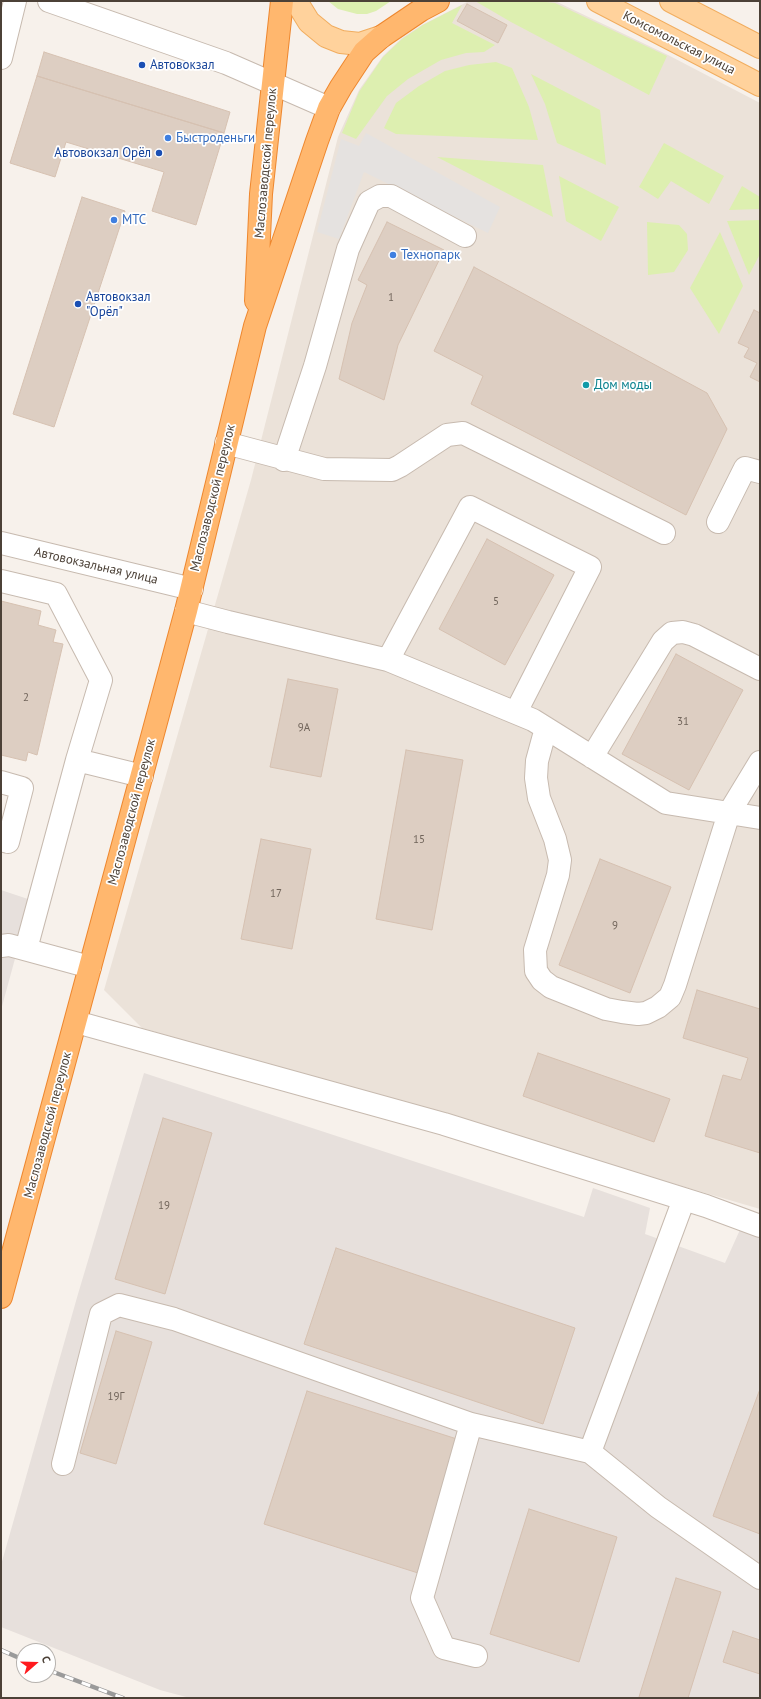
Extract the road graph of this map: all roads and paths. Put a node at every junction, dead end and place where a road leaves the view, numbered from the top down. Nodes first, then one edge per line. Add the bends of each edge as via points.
1 (15, 1) edge
2 (49, 1) edge
3 (282, 1) edge
4 (296, 1) edge
5 (598, 1) edge
6 (671, 1) edge
7 (429, 4) edge
8 (694, 7) edge
9 (381, 37) junction
10 (760, 47) edge
11 (1, 58) edge
12 (708, 58) junction
13 (273, 83) junction
14 (760, 85) edge
15 (329, 108) junction
16 (465, 236) dead end
17 (255, 326) junction
18 (226, 444) junction
19 (284, 460) junction
20 (760, 472) edge
21 (718, 522) dead end
22 (664, 533) dead end
23 (1, 543) edge
24 (1, 581) edge
25 (192, 589) junction
26 (186, 611) junction
27 (388, 660) junction
28 (760, 669) edge
29 (516, 712) junction
30 (546, 728) junction
31 (592, 757) junction
32 (77, 760) junction
33 (760, 762) edge
34 (142, 776) junction
35 (1, 782) edge
36 (729, 814) junction
37 (760, 818) edge
38 (1, 840) edge
39 (1, 946) edge
40 (26, 949) junction
41 (90, 967) junction
42 (76, 1022) junction
43 (684, 1199) junction
44 (760, 1226) edge
45 (1, 1296) edge
46 (471, 1424) junction
47 (590, 1452) junction
48 (63, 1464) dead end
49 (760, 1578) edge
50 (476, 1656) dead end

1 - 11 street
2 - 13 street via 226,63
3 - 13 highway, Маслозаводской переулок
4 - 9 main road via 309,22 326,36 341,42 360,44
5 - 12 main road, Комсомольская улица
6 - 8 main road
7 - 9 highway, Маслозаводской переулок
8 - 10 main road
8 - 12 main road
9 - 15 highway, Маслозаводской переулок via 364,52
12 - 14 main road, Комсомольская улица
13 - 15 street
13 - 17 highway, Маслозаводской переулок via 260,194
15 - 17 highway, Маслозаводской переулок
16 - 19 street via 390,196 380,196 369,202 348,249 315,366
17 - 18 highway, Маслозаводской переулок
18 - 19 street
18 - 25 highway, Маслозаводской переулок
19 - 22 street via 324,470 392,470 447,435 463,434
20 - 21 street via 745,468
23 - 25 street, Автовокзальная улица
24 - 32 street via 56,594 101,680
25 - 26 highway, Маслозаводской переулок
26 - 27 street
26 - 34 highway, Маслозаводской переулок
27 - 29 street
27 - 29 street via 470,507 590,567
28 - 31 street via 694,635 672,633 663,641
29 - 30 street
30 - 31 street
30 - 36 street via 537,761 536,778 539,798 560,860 558,875 535,950 535,964 542,980 551,987 606,1009 638,1014 658,1007 670,997
31 - 36 street via 666,803
32 - 34 street
32 - 40 street
33 - 36 street
34 - 41 highway, Маслозаводской переулок
35 - 38 street via 22,788 8,842
36 - 37 street
39 - 40 street
40 - 41 street
41 - 42 highway, Маслозаводской переулок
42 - 43 street via 444,1124
42 - 45 highway, Маслозаводской переулок
43 - 44 street
43 - 47 street
46 - 47 street
46 - 48 street via 174,1319 119,1306 101,1314
46 - 50 street via 422,1598 444,1648
47 - 49 street via 658,1507

